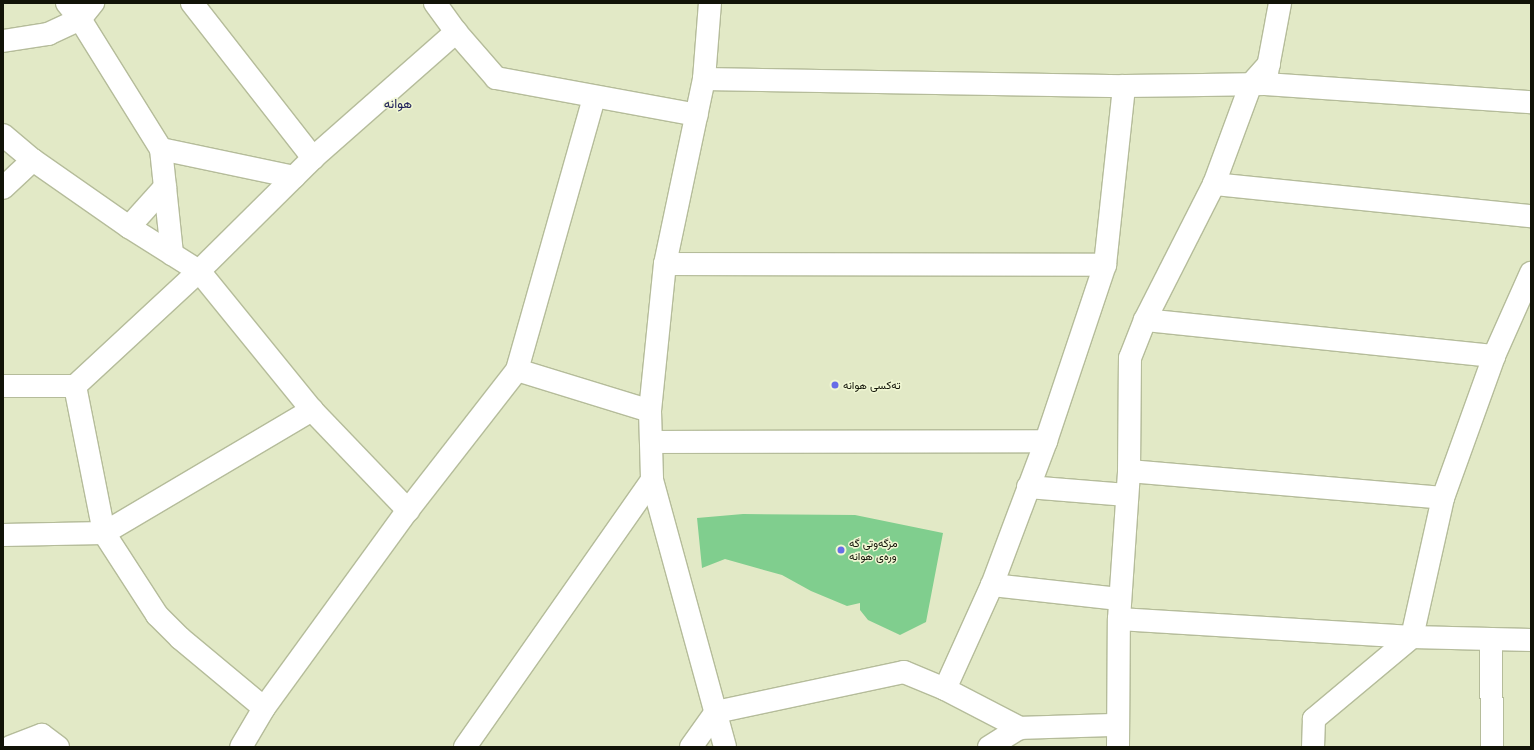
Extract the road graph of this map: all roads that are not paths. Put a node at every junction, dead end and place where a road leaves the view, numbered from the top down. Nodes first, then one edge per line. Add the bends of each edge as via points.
1 (192, 3) edge
2 (710, 3) edge
3 (1280, 3) edge
4 (438, 5) edge
5 (80, 8) edge
6 (456, 32) junction
7 (3, 42) edge
8 (1262, 77) junction
9 (704, 79) junction
10 (1124, 86) junction
11 (594, 98) junction
12 (1531, 102) edge
13 (697, 115) junction
14 (3, 135) edge
15 (161, 148) junction
16 (313, 158) junction
17 (33, 160) junction
18 (294, 177) junction
19 (1214, 184) junction
20 (165, 187) junction
21 (3, 188) edge
22 (1531, 216) edge
23 (129, 228) junction
24 (172, 254) junction
25 (665, 264) junction
26 (1105, 264) junction
27 (199, 271) junction
28 (1531, 272) edge
29 (1145, 320) junction
30 (1494, 356) junction
31 (517, 370) junction
32 (3, 386) edge
33 (75, 386) junction
34 (312, 410) junction
35 (650, 411) junction
36 (1046, 441) junction
37 (651, 442) junction
38 (1129, 471) junction
39 (652, 480) junction
40 (1028, 487) junction
41 (1127, 495) junction
42 (1443, 498) junction
43 (408, 510) junction
44 (104, 533) junction
45 (3, 535) edge
46 (992, 585) junction
47 (1119, 609) junction
48 (1412, 637) junction
49 (1492, 639) junction
50 (1531, 640) edge
51 (945, 688) junction
52 (264, 708) junction
53 (716, 712) junction
54 (1118, 725) junction
55 (1020, 728) junction
56 (10, 747) edge
57 (58, 747) edge
58 (241, 747) edge
59 (465, 747) edge
60 (691, 747) edge
61 (725, 747) edge
62 (989, 747) edge
63 (1118, 747) edge
64 (1313, 747) edge
65 (1492, 747) edge

1 - 16 street
2 - 9 street
3 - 8 street
4 - 6 street
5 - 7 street via 48,34
5 - 15 street
6 - 11 street via 496,78
6 - 16 street
8 - 10 street
8 - 12 street
8 - 19 street via 1244,105
9 - 10 street
9 - 13 street
10 - 26 street
11 - 13 street
11 - 31 street
13 - 25 street
14 - 17 street
15 - 18 street
15 - 20 street
16 - 18 street
17 - 21 street
17 - 23 street
18 - 27 street
19 - 22 street
19 - 29 street
20 - 23 street
20 - 24 street
23 - 24 street
24 - 27 street
25 - 26 street
25 - 35 street
26 - 36 street
27 - 33 street
27 - 34 street
28 - 30 street
29 - 30 street
29 - 38 street via 1130,358
30 - 42 street
31 - 35 street
31 - 43 street
32 - 33 street
33 - 44 street
34 - 43 street
34 - 44 street
35 - 37 street
36 - 37 street
36 - 40 street
37 - 39 street
38 - 41 street
38 - 42 street
39 - 53 street
39 - 59 street
40 - 41 street
40 - 46 street
41 - 47 street
42 - 48 street
43 - 52 street
44 - 45 street
44 - 52 street via 157,616
46 - 47 street
46 - 51 street
47 - 48 street
47 - 54 street
48 - 49 street
48 - 64 street via 1314,719
49 - 50 street
49 - 65 street
51 - 53 street via 904,672
51 - 55 street
52 - 58 street
53 - 60 street
53 - 61 street
54 - 55 street
54 - 63 street
55 - 62 street
56 - 57 street via 42,735

